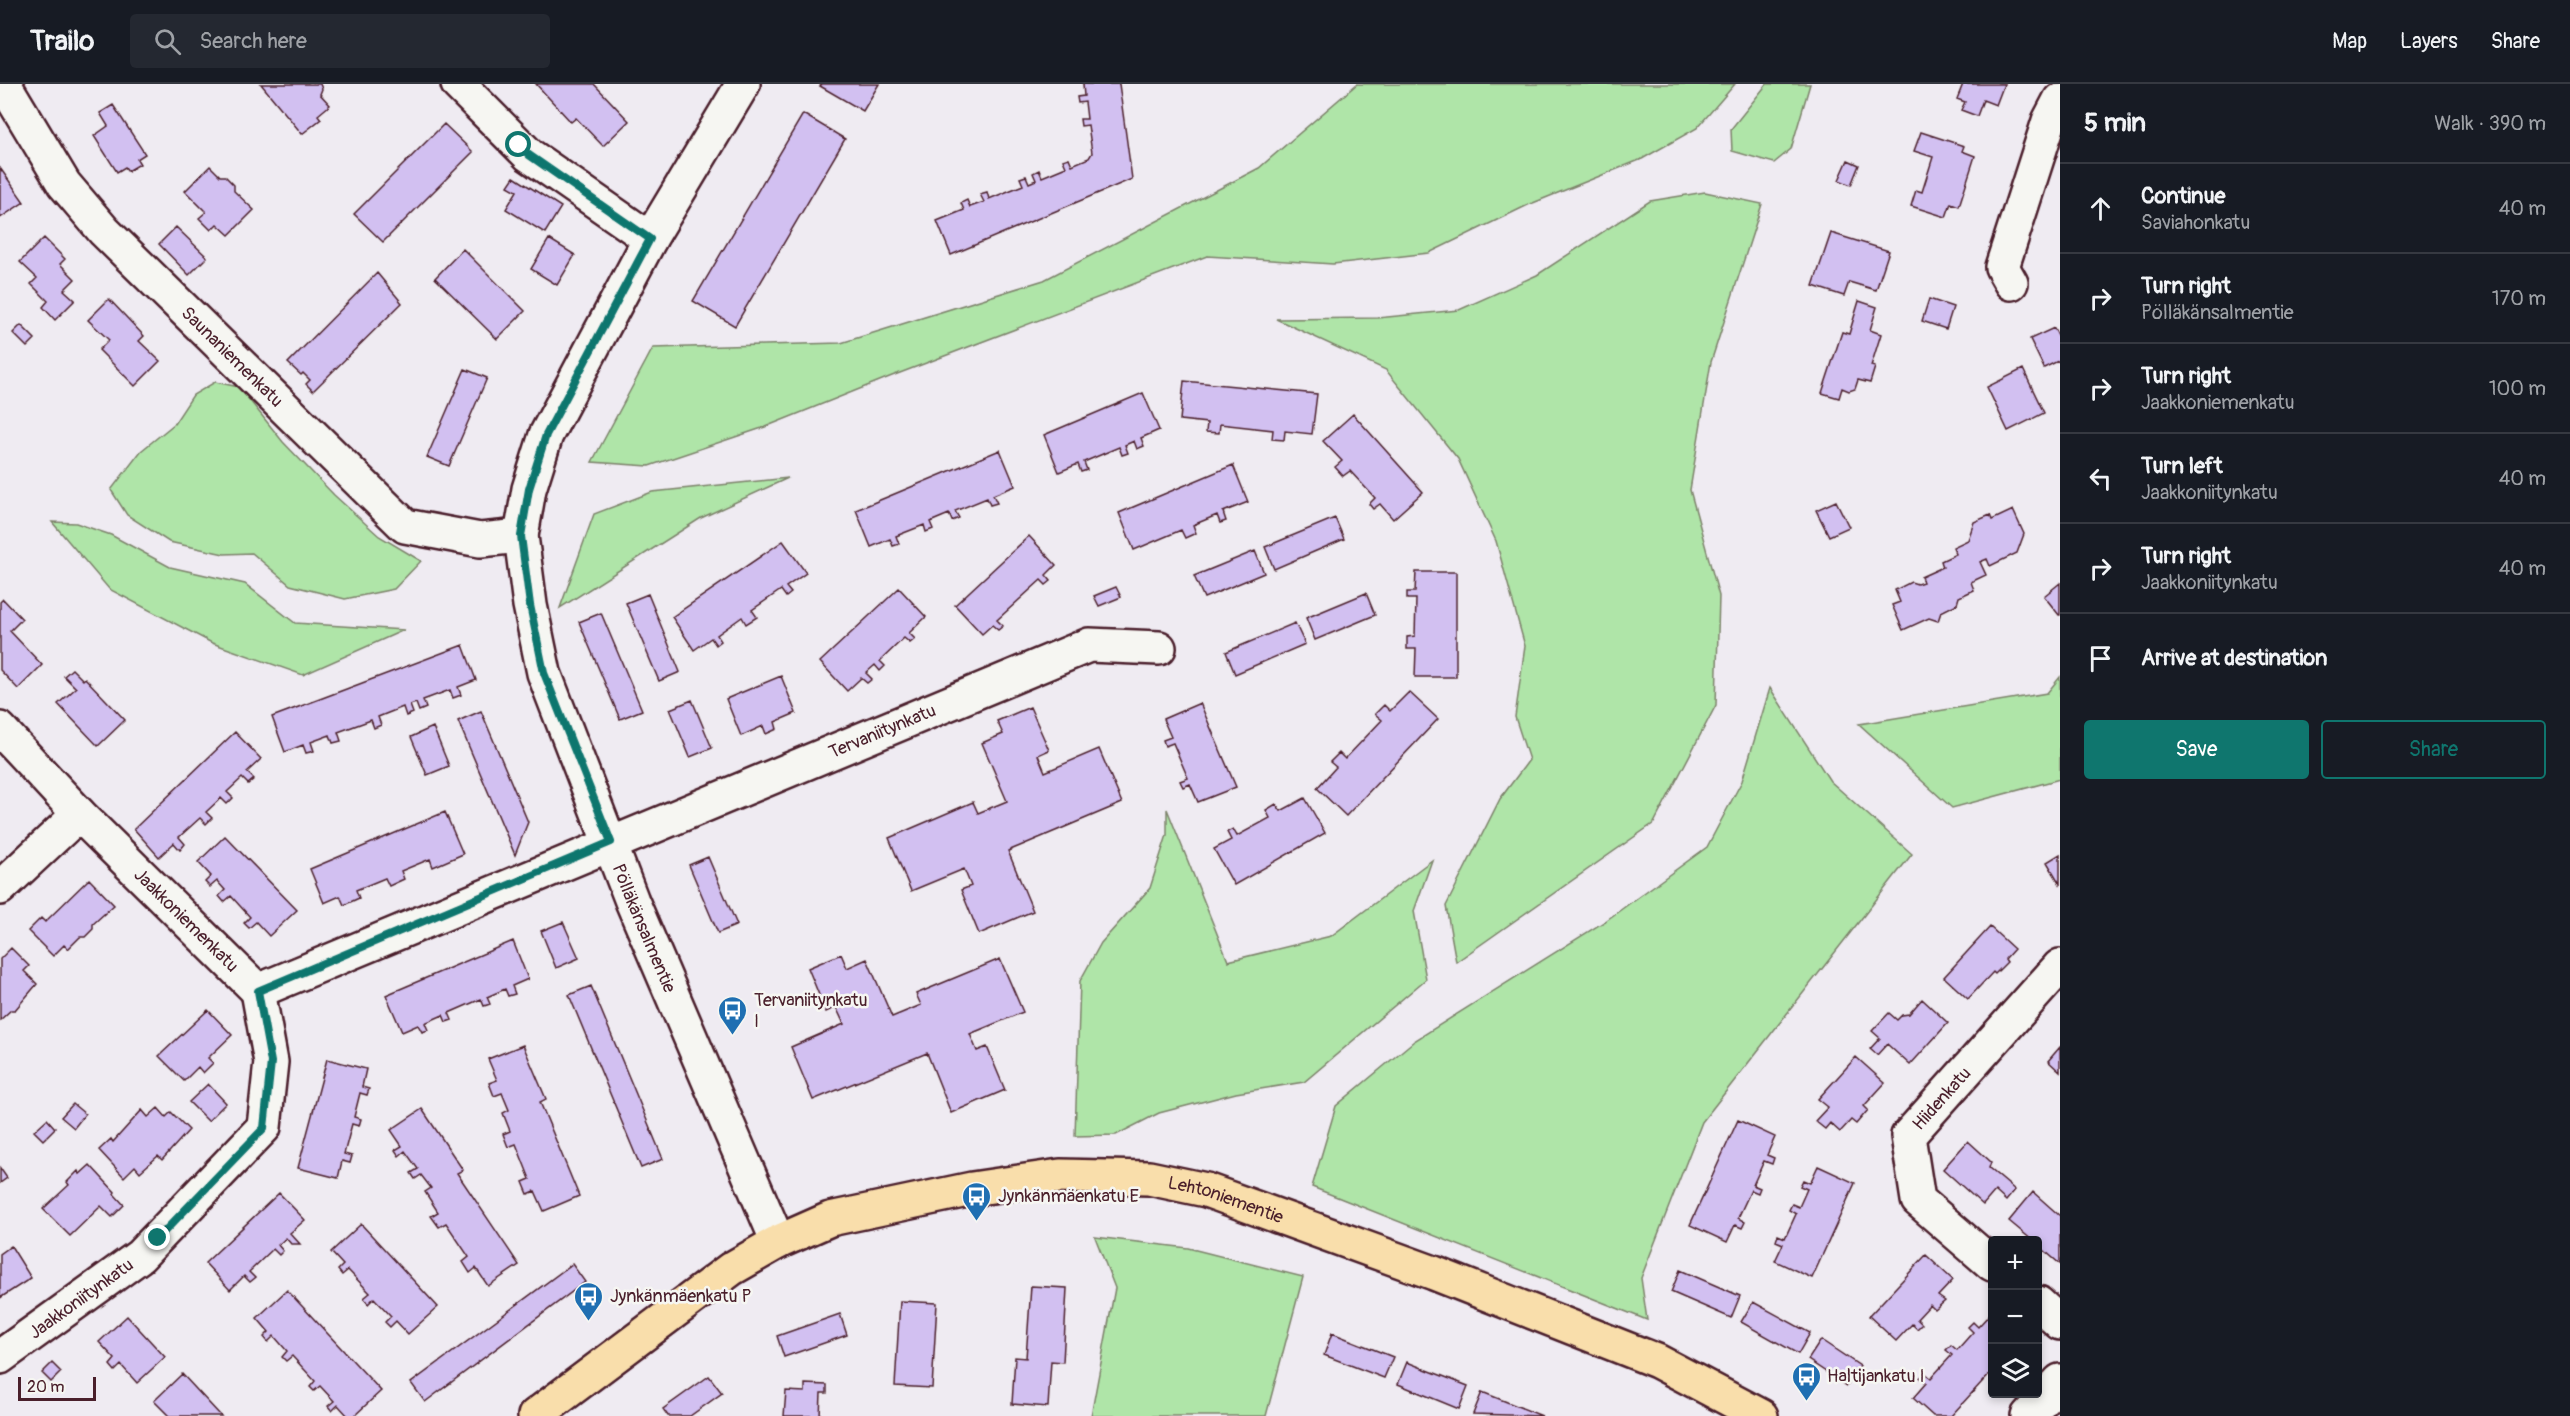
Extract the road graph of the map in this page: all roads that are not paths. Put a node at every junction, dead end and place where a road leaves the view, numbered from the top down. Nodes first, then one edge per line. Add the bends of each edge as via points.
1 (4, 84) edge
2 (458, 84) edge
3 (743, 84) edge
4 (2060, 100) edge
5 (650, 239) junction
6 (2011, 283) dead end
7 (521, 536) junction
8 (1159, 648) dead end
9 (0, 729) edge
10 (79, 814) junction
11 (611, 842) junction
12 (0, 888) edge
13 (2060, 966) edge
14 (258, 991) junction
15 (778, 1242) junction
16 (1988, 1261) edge
17 (2042, 1307) edge
18 (2060, 1323) edge
19 (0, 1357) edge
20 (2060, 1380) edge
21 (535, 1416) edge
22 (1761, 1416) edge
23 (2028, 1416) edge

1 - 7 street, Saunaniemenkatu via 64,184 104,231 405,526 480,540
2 - 5 street via 529,155
3 - 5 street, Pölläkänsalmentie
4 - 6 street via 2049,121 2002,267
5 - 7 street, Pölläkänsalmentie via 546,435 529,489
7 - 11 street, Pölläkänsalmentie via 544,673
8 - 11 street, Tervaniitynkatu via 1089,645
9 - 10 street, Jaakkoniemenkatu
10 - 12 street
10 - 14 street, Jaakkoniemenkatu
11 - 14 street
11 - 15 street, Pölläkänsalmentie via 632,901
13 - 16 street, Hiidenkatu via 1908,1136 1918,1200
14 - 19 street, Jaakkoniitynkatu via 271,1062 264,1128 140,1256
15 - 21 main road, Lehtoniementie via 731,1269
15 - 22 main road, Lehtoniementie via 830,1220 972,1189 1060,1176 1149,1178 1206,1190 1434,1273 1657,1361
17 - 18 street
20 - 23 street

